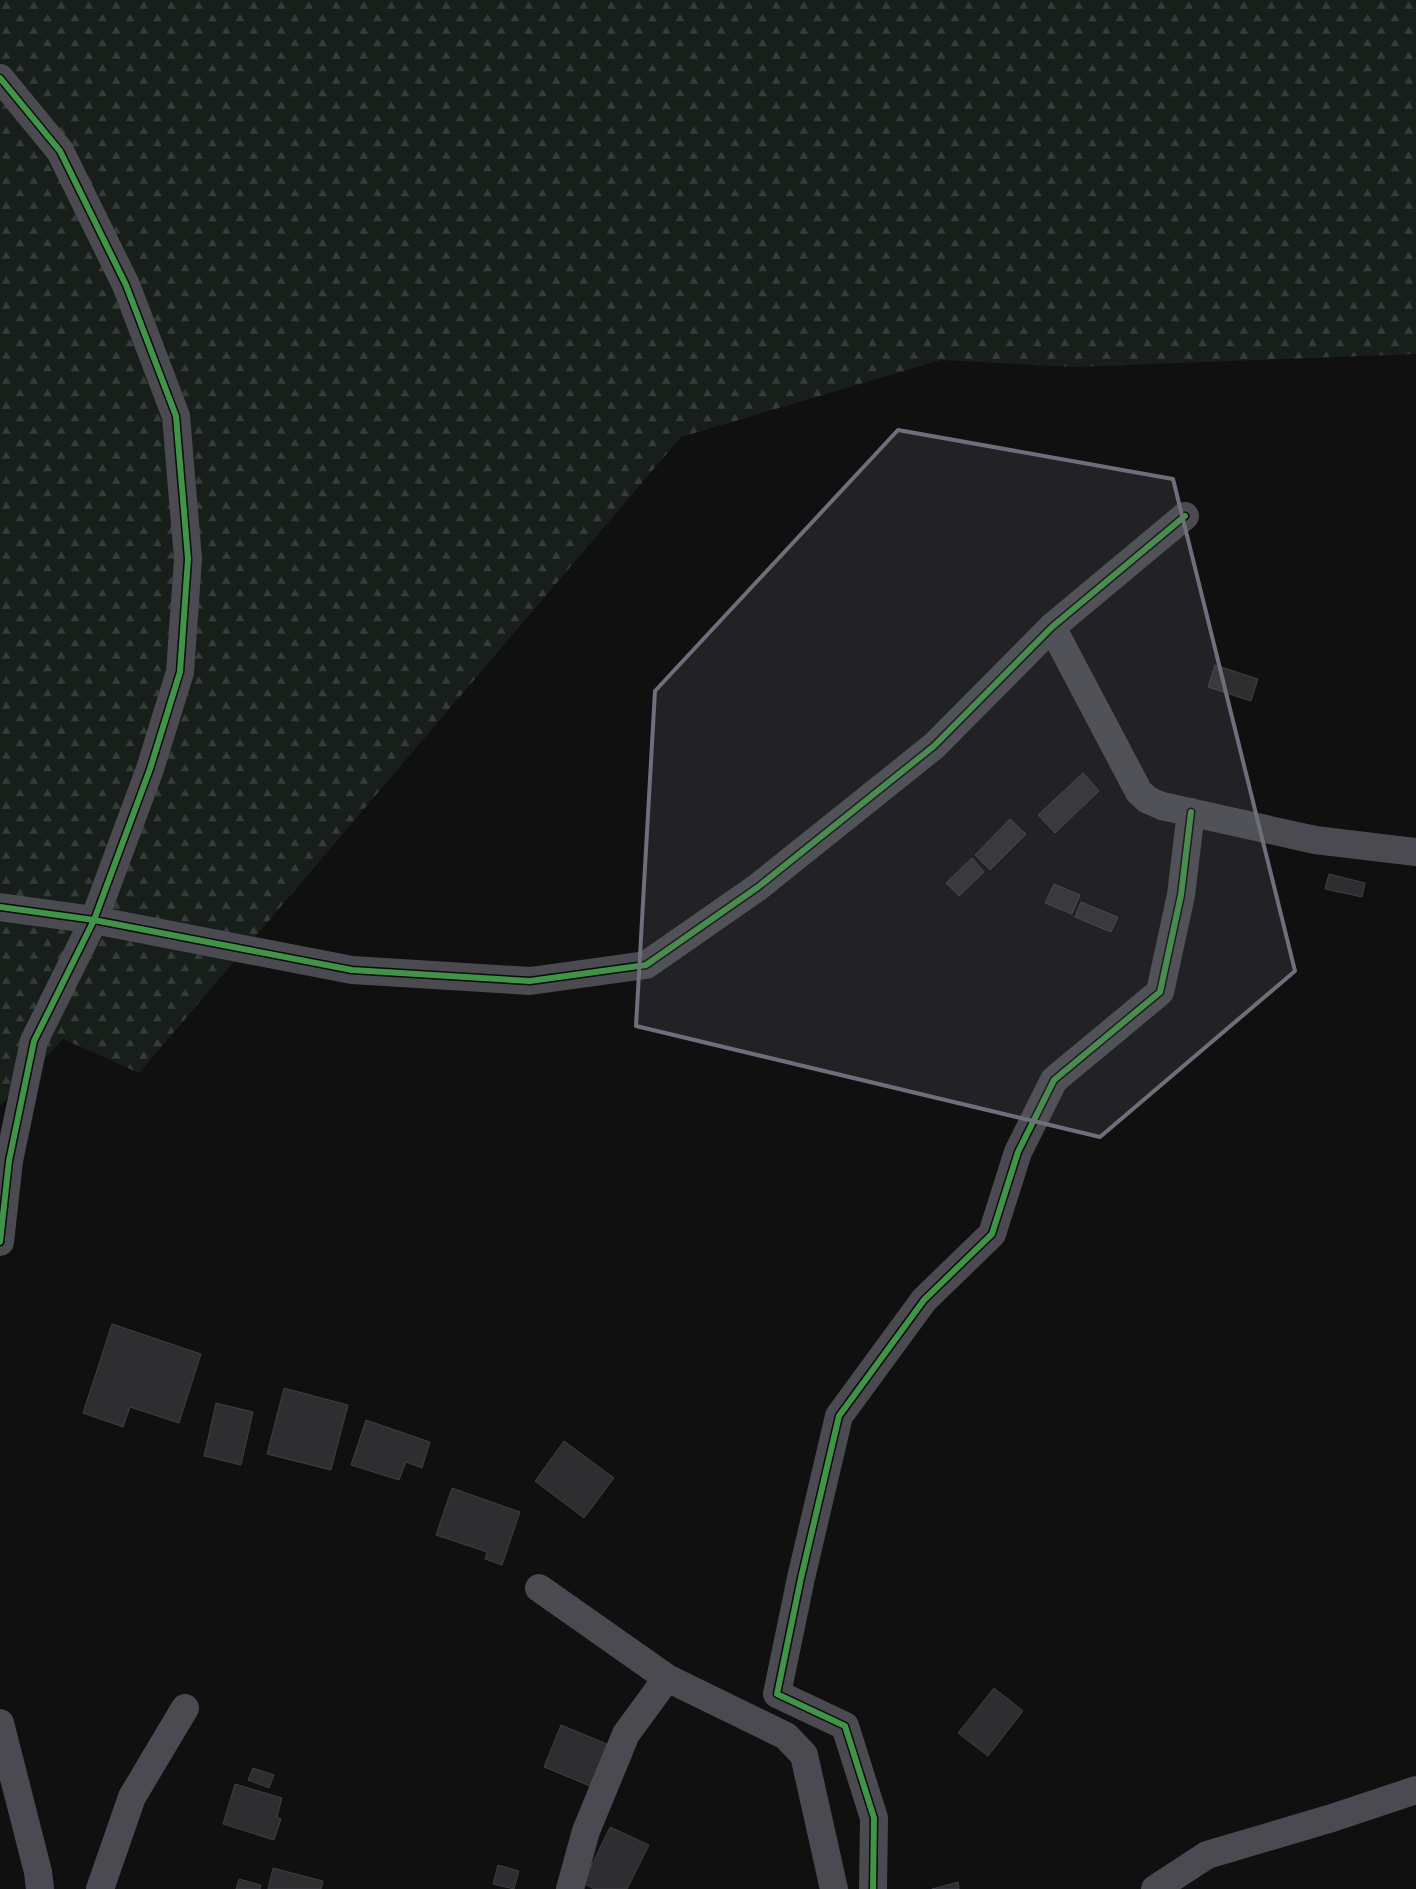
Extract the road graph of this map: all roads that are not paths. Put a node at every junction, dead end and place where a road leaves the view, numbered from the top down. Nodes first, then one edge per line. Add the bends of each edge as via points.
1 (0, 78) edge
2 (1186, 516) dead end
3 (1052, 628) junction
4 (1190, 812) junction
5 (1416, 852) edge
6 (0, 907) edge
7 (94, 920) junction
8 (0, 1242) edge
9 (539, 1588) dead end
10 (667, 1678) junction
11 (185, 1708) dead end
12 (0, 1723) edge
13 (1416, 1790) edge
14 (40, 1889) edge
15 (100, 1889) edge
16 (570, 1889) edge
17 (834, 1889) edge
18 (873, 1889) edge
19 (1155, 1889) edge

1 - 7 street via 60,152 126,285 176,416 188,559 180,672 150,769
2 - 3 street
3 - 4 street via 1139,792 1162,806
3 - 7 street via 934,746 758,887 646,965 530,981 352,970
4 - 5 street via 1315,840
4 - 18 street via 1181,895 1160,992 1054,1080 1018,1152 992,1234 924,1300 839,1416 777,1694 845,1726 874,1818
6 - 7 street
7 - 8 street via 34,1041 9,1161
9 - 10 street
10 - 16 street via 626,1734 586,1830
10 - 17 street via 786,1736 804,1755
11 - 15 street via 132,1798
12 - 14 street
13 - 19 street via 1207,1855

